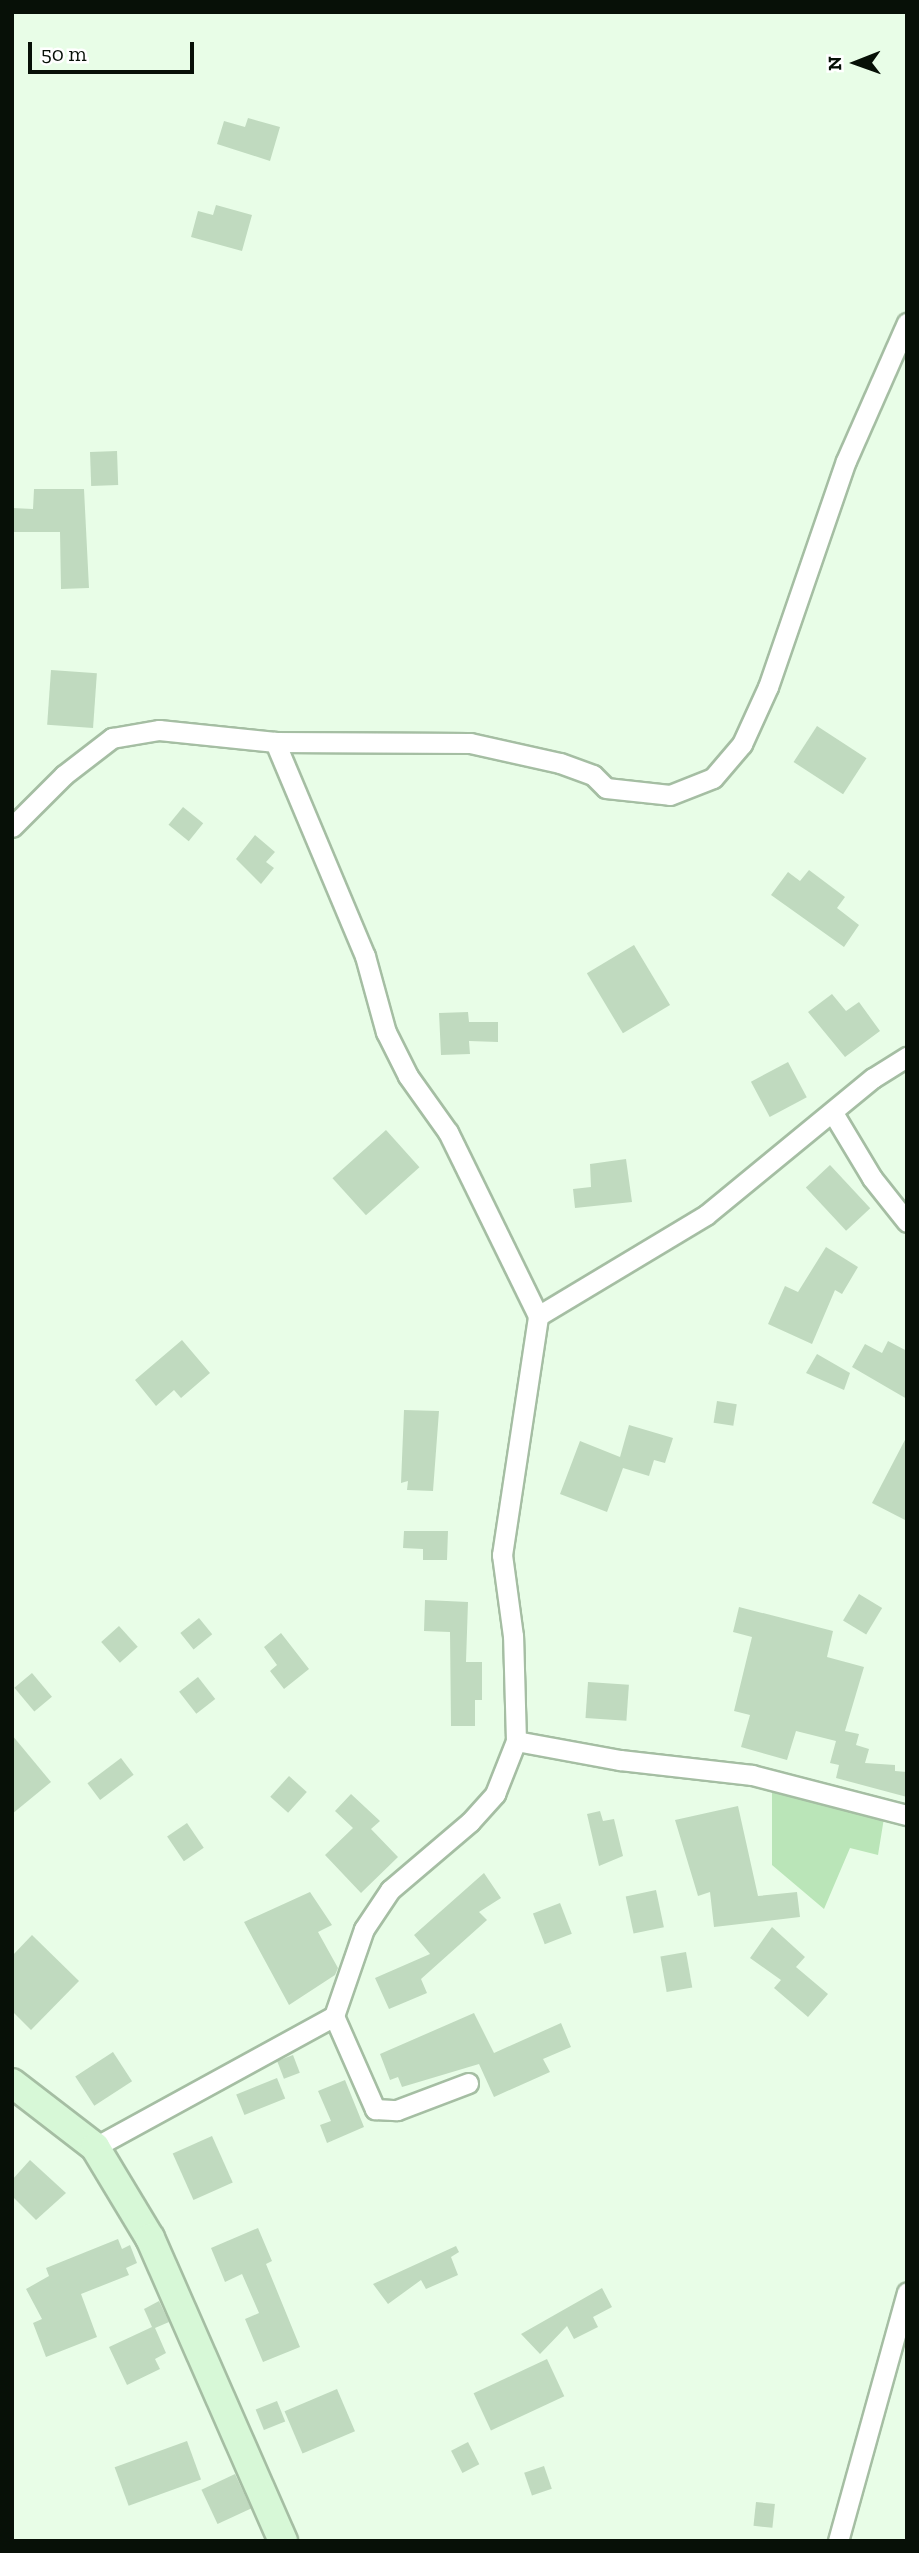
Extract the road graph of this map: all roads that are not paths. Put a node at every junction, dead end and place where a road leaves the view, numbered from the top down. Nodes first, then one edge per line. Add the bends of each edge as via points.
1 (907, 323) edge
2 (275, 742) junction
3 (12, 828) edge
4 (907, 1057) edge
5 (833, 1114) junction
6 (907, 1222) edge
7 (538, 1316) junction
8 (516, 1741) junction
9 (907, 1815) edge
10 (334, 2016) junction
11 (468, 2082) dead end
12 (12, 2083) edge
13 (95, 2147) junction
14 (907, 2292) edge
15 (283, 2541) edge
16 (838, 2541) edge

1 - 2 street via 846,461 768,687 742,744 713,778 670,795 606,788 593,775 560,763 470,743
2 - 3 street via 159,730 113,738 64,775
2 - 7 street via 365,956 386,1032 408,1076 448,1132
4 - 5 street via 873,1078
5 - 6 street via 872,1178
5 - 7 street via 706,1215
7 - 8 street via 502,1555 513,1636
8 - 9 street via 620,1760 752,1774
8 - 10 street via 495,1794 470,1822 390,1890 364,1929
10 - 11 street via 375,2109 397,2110
10 - 13 street
12 - 13 main road
13 - 15 main road via 150,2238
14 - 16 street

